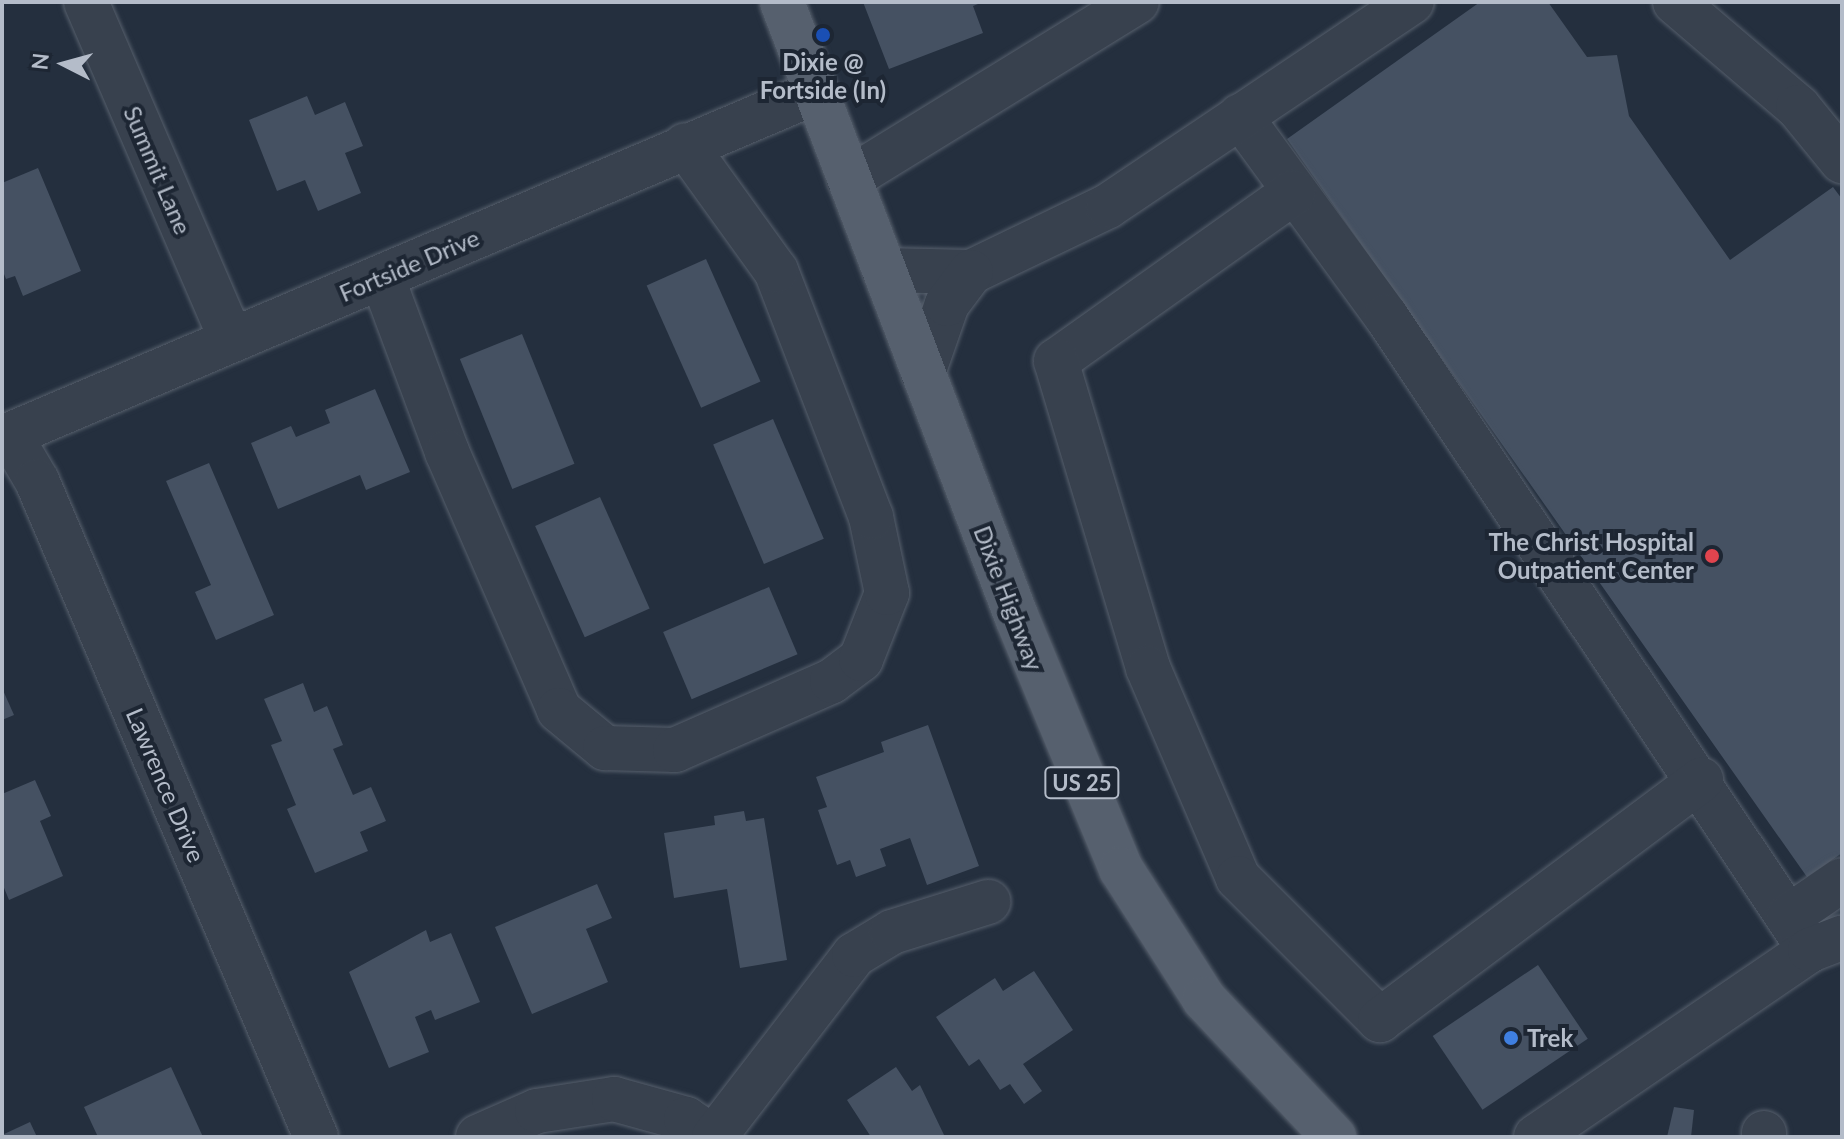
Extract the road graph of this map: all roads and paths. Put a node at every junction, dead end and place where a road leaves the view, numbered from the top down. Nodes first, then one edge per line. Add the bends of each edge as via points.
1 (86, 2) edge
2 (782, 2) edge
3 (1137, 2) edge
4 (1412, 2) edge
5 (1675, 2) edge
6 (816, 92) junction
7 (1240, 116) junction
8 (685, 145) junction
9 (1842, 161) edge
10 (849, 179) junction
11 (1294, 192) junction
12 (884, 270) junction
13 (971, 272) junction
14 (382, 277) junction
15 (231, 338) junction
16 (923, 373) junction
17 (6, 437) edge
18 (1701, 780) junction
19 (1842, 880) edge
20 (988, 902) dead end
21 (1813, 935) edge
22 (316, 1137) edge
23 (478, 1137) edge
24 (713, 1137) edge
25 (1334, 1137) edge
26 (1536, 1137) edge

1 - 15 street, Summit Lane
2 - 6 main road, Dixie Highway / US 25
3 - 10 street
4 - 7 street
5 - 9 street via 1798,107
6 - 8 street, Fortside Drive
6 - 10 main road, Dixie Highway / US 25
7 - 11 street
7 - 13 street via 1108,206
8 - 14 street, Fortside Drive
8 - 14 street via 776,271 871,517 887,593 861,659 832,681 675,750 605,748 559,710 447,452
10 - 12 main road, Dixie Highway / US 25
11 - 18 street
11 - 18 street via 1056,361 1148,668 1238,878 1380,1020
12 - 13 street
12 - 16 main road, Dixie Highway / US 25
13 - 16 street via 947,304
14 - 15 street, Fortside Drive
15 - 17 street, Fortside Drive
16 - 25 main road, Dixie Highway / US 25 via 1121,869 1204,999
17 - 22 street, Lawrence Drive via 37,481
18 - 21 street
19 - 21 street
20 - 24 street via 892,932 854,955
21 - 26 street
23 - 24 street via 537,1111 614,1099 686,1119

